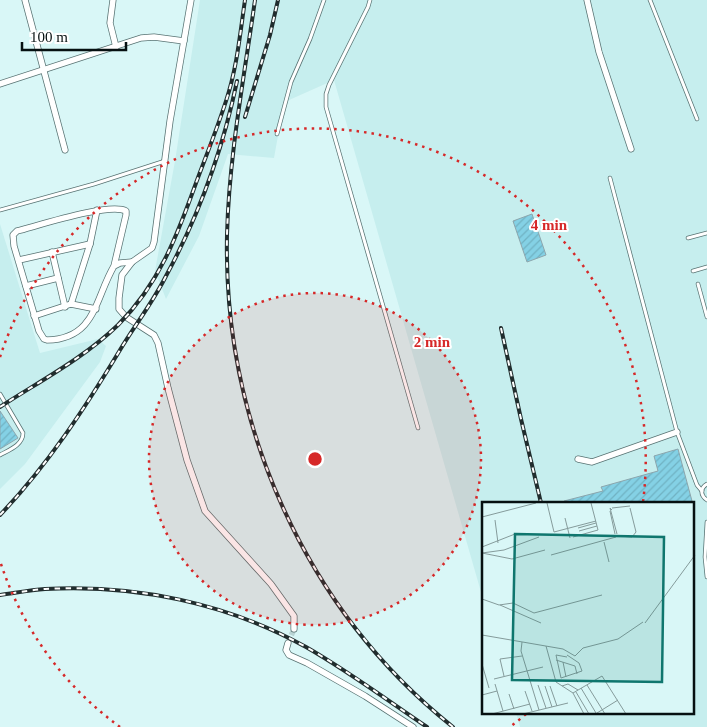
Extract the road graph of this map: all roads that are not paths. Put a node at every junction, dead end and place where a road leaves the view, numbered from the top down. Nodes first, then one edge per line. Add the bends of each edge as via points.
1 (26, 0) edge
2 (113, 0) edge
3 (190, 0) edge
4 (324, 0) edge
5 (370, 0) edge
6 (587, 0) edge
7 (650, 0) edge
8 (184, 42) junction
9 (116, 47) junction
10 (44, 68) junction
11 (0, 84) edge
12 (696, 119) dead end
13 (277, 134) dead end
14 (631, 149) dead end
15 (66, 150) dead end
16 (165, 161) junction
17 (610, 178) dead end
18 (0, 210) edge
19 (97, 210) junction
20 (707, 233) edge
21 (688, 238) dead end
22 (90, 244) junction
23 (52, 252) junction
24 (19, 260) junction
25 (132, 262) junction
26 (114, 266) junction
27 (707, 267) edge
28 (693, 271) dead end
29 (58, 278) junction
30 (698, 284) dead end
31 (26, 286) junction
32 (68, 305) junction
33 (96, 309) junction
34 (34, 316) junction
35 (707, 317) edge
36 (0, 394) edge
37 (418, 428) dead end
38 (677, 432) junction
39 (0, 455) edge
40 (578, 459) dead end
41 (707, 484) edge
42 (702, 491) junction
43 (707, 500) edge
44 (707, 522) edge
45 (707, 577) edge
46 (294, 629) tunnel mouth
47 (288, 643) dead end
48 (412, 727) edge

1 - 10 street
2 - 9 street via 110,23
3 - 8 street
4 - 13 lane via 291,82
5 - 37 lane via 329,85 326,107
6 - 14 street via 599,52
7 - 12 lane
8 - 9 street via 154,37
8 - 16 street
9 - 10 street
10 - 11 street
10 - 15 street
16 - 18 lane
16 - 25 street via 154,242 152,248
17 - 38 lane
19 - 22 street
19 - 24 street via 17,231 13,240
19 - 26 street via 118,208 126,211
20 - 21 lane
22 - 23 street
22 - 32 street
23 - 24 street
23 - 29 street
24 - 31 street
25 - 26 street
25 - 46 street via 122,275 120,309 126,317 154,335 158,342 185,451 205,511 271,584 294,616
26 - 33 street
27 - 28 lane
29 - 31 street
29 - 32 street
30 - 35 lane
31 - 34 street
32 - 33 street
32 - 34 street
33 - 34 street via 79,331 51,340 41,336
36 - 39 lane via 24,437
38 - 40 street via 592,462
38 - 42 lane
41 - 42 lane
42 - 43 lane
44 - 45 lane
47 - 48 street via 286,650 289,654 365,696

